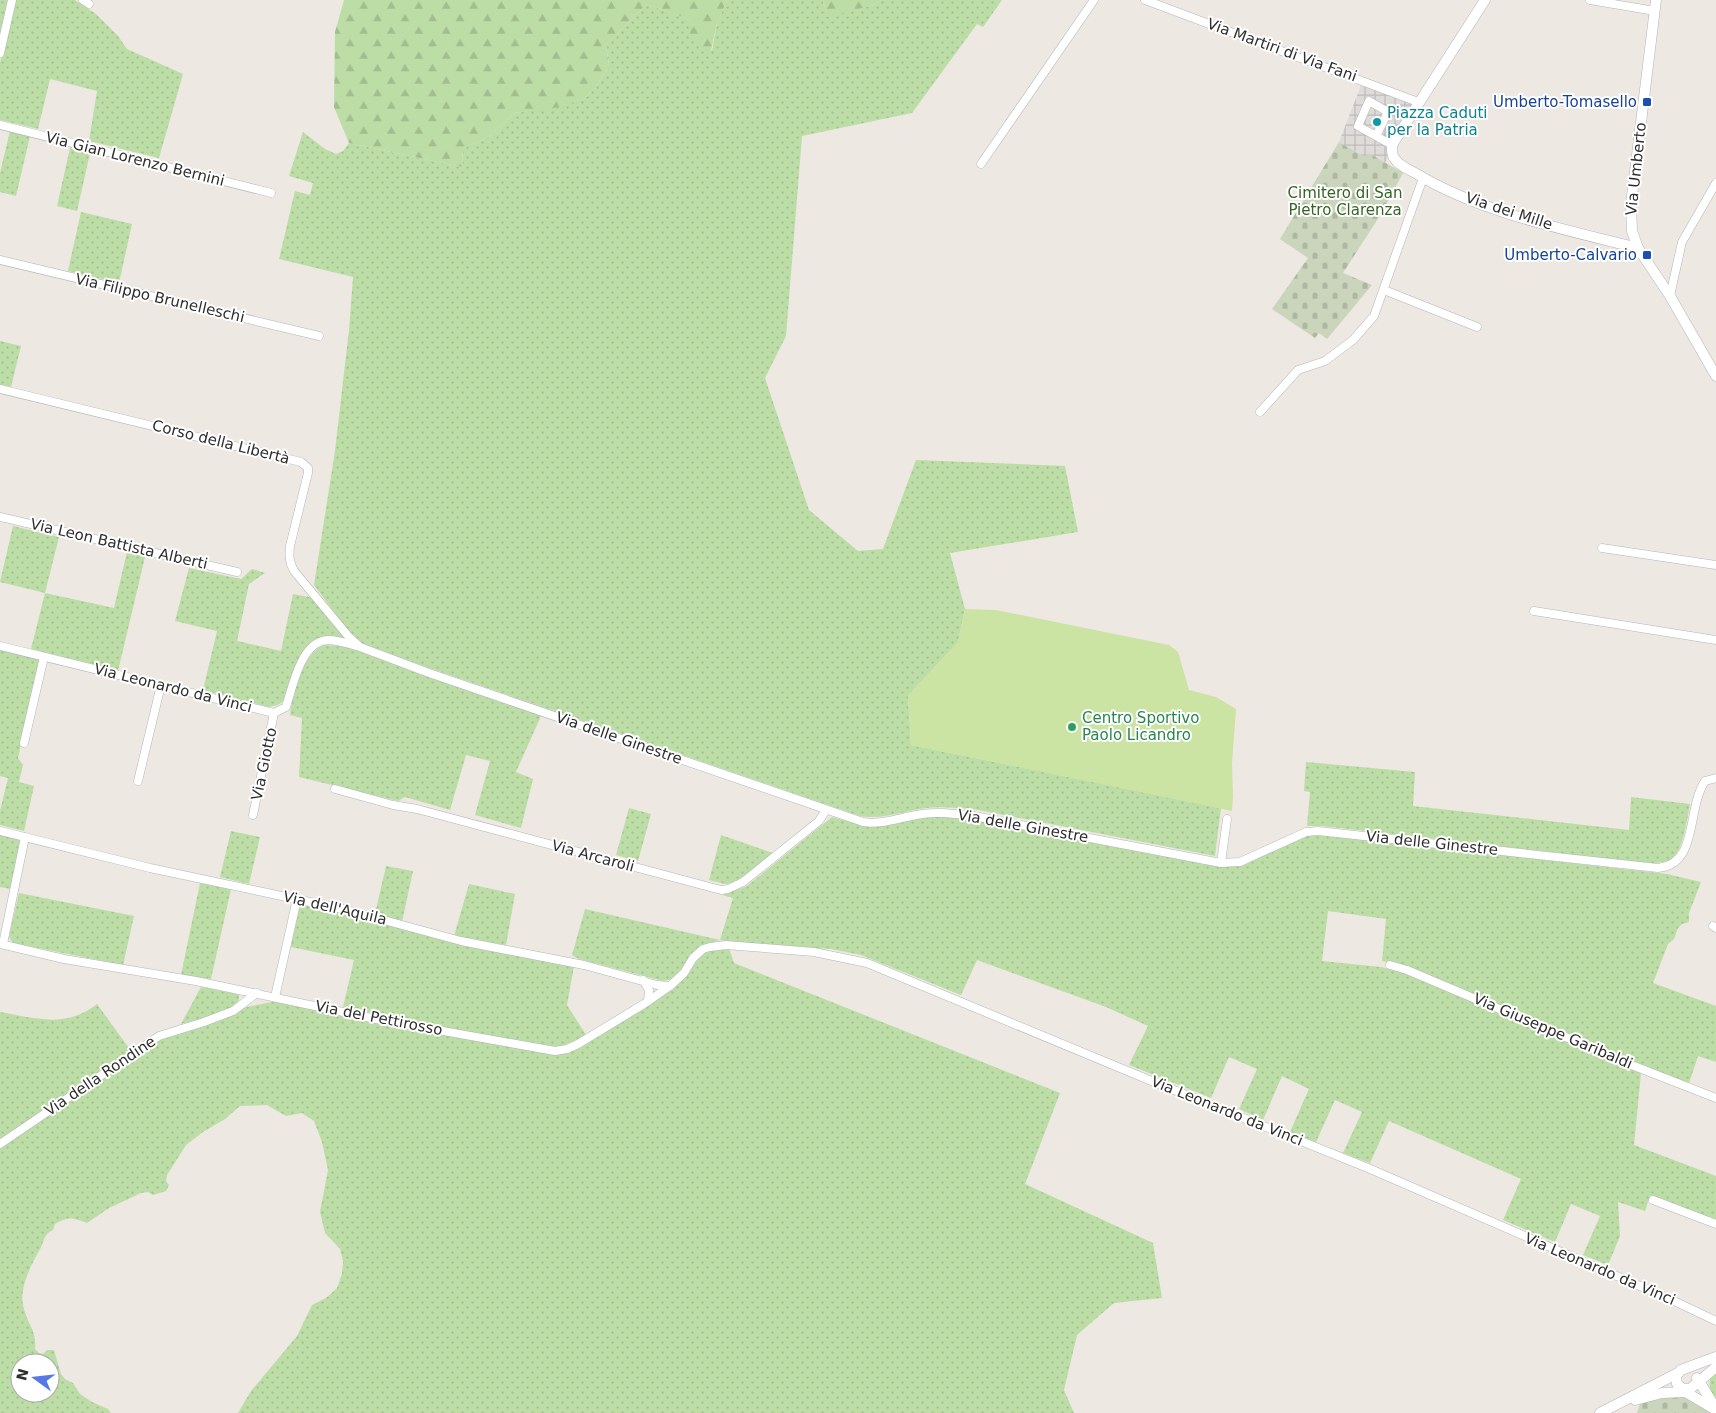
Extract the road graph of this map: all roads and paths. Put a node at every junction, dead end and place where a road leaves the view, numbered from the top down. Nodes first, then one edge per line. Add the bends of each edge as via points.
1 (12, 0) edge
2 (1094, 0) edge
3 (1146, 0) edge
4 (1485, 0) edge
5 (1590, 0) edge
6 (1656, 0) edge
7 (1655, 11) junction
8 (0, 53) edge
9 (1418, 102) junction
10 (0, 125) edge
11 (1376, 136) junction
12 (1392, 149) junction
13 (981, 164) dead end
14 (1423, 178) junction
15 (1716, 182) edge
16 (271, 193) dead end
17 (1638, 248) junction
18 (0, 260) edge
19 (1674, 272) junction
20 (1658, 279) junction
21 (1384, 290) junction
22 (1670, 296) junction
23 (1477, 327) dead end
24 (319, 336) dead end
25 (1716, 376) edge
26 (0, 389) edge
27 (1260, 412) dead end
28 (0, 516) edge
29 (1602, 548) dead end
30 (1716, 566) edge
31 (237, 572) dead end
32 (313, 593) joint
33 (1534, 611) dead end
34 (1716, 640) edge
35 (0, 646) edge
36 (360, 647) junction
37 (44, 657) junction
38 (161, 685) junction
39 (274, 712) junction
40 (24, 743) dead end
41 (1716, 778) edge
42 (138, 781) dead end
43 (335, 789) dead end
44 (826, 810) junction
45 (253, 814) dead end
46 (1227, 818) dead end
47 (0, 831) edge
48 (25, 837) junction
49 (1222, 863) junction
50 (297, 899) junction
51 (1, 944) edge
52 (726, 945) joint
53 (1390, 965) dead end
54 (643, 980) junction
55 (670, 986) junction
56 (257, 993) junction
57 (275, 997) junction
58 (648, 1001) junction
59 (1716, 1098) edge
60 (0, 1144) edge
61 (1653, 1200) dead end
62 (1716, 1224) edge
63 (1716, 1321) edge
64 (1716, 1350) edge
65 (1716, 1357) edge
66 (1700, 1362) junction
67 (1712, 1369) edge
68 (1681, 1371) junction
69 (1697, 1381) junction
70 (1683, 1390) junction
71 (1708, 1398) junction
72 (1615, 1405) junction
73 (1716, 1409) edge
74 (1600, 1413) edge

1 - 8 street
2 - 13 street
3 - 9 street, Via Martiri di Via Fani
4 - 9 main road
5 - 7 street
6 - 7 main road, Via Umberto
7 - 17 main road, Via Umberto via 1631,204 1632,231
9 - 12 main road
10 - 16 street, Via Gian Lorenzo Bernini
11 - 11 street via 1358,126 1369,101 1388,112
11 - 12 street
12 - 14 main road, Via dei Mille via 1398,163
14 - 17 main road, Via dei Mille via 1482,204
14 - 21 street
15 - 19 street via 1682,242
17 - 20 main road, Via Umberto
18 - 24 street, Via Filippo Brunelleschi
19 - 20 street
19 - 22 street
20 - 22 main road, Via Umberto
21 - 23 street
21 - 27 street via 1374,316 1353,340 1325,361 1298,370
22 - 25 main road, Via Umberto
26 - 32 street, Corso della Libertà via 305,464 308,473 289,556 294,571
28 - 31 street, Via Leon Battista Alberti
29 - 30 street
32 - 36 street, Via delle Ginestre
33 - 34 street
35 - 37 street, Via Leonardo da Vinci
36 - 39 street via 321,641 308,651 298,668 286,707
36 - 44 street, Via delle Ginestre
37 - 38 street, Via Leonardo da Vinci
37 - 40 street
38 - 39 street, Via Leonardo da Vinci
38 - 42 street
39 - 45 street, Via Giotto
41 - 49 street, Via delle Ginestre via 1705,781 1700,789 1684,852 1680,859 1667,867 1318,831 1306,832 1240,862
43 - 44 street, Via Arcaroli via 721,890 743,882 819,821
44 - 49 street, Via delle Ginestre via 871,823 933,813 974,816
46 - 49 street
47 - 48 street, Via dell'Aquila
48 - 50 street, Via dell'Aquila
48 - 51 street
50 - 54 street, Via dell'Aquila via 461,941
50 - 57 street
51 - 56 street, Via del Pettirosso via 64,959
52 - 55 street, Via del Pettirosso via 703,949
52 - 63 street, Via Leonardo da Vinci via 814,952 867,962 1368,1168
53 - 59 street, Via Giuseppe Garibaldi
54 - 55 street, Via dell'Aquila
54 - 58 street via 649,990
55 - 58 street, Via del Pettirosso
56 - 57 street, Via del Pettirosso
56 - 60 street, Via della Rondine via 233,1011 159,1036
57 - 58 street, Via del Pettirosso via 555,1051 578,1044
61 - 62 street
64 - 66 street
65 - 66 main road
66 - 68 main road
67 - 69 main road
67 - 71 main road via 1705,1385
68 - 69 main road via 1693,1371
68 - 70 main road via 1676,1380
68 - 72 main road
69 - 70 main road via 1692,1388
69 - 71 main road
70 - 72 main road
70 - 73 main road
71 - 73 main road
72 - 74 main road

